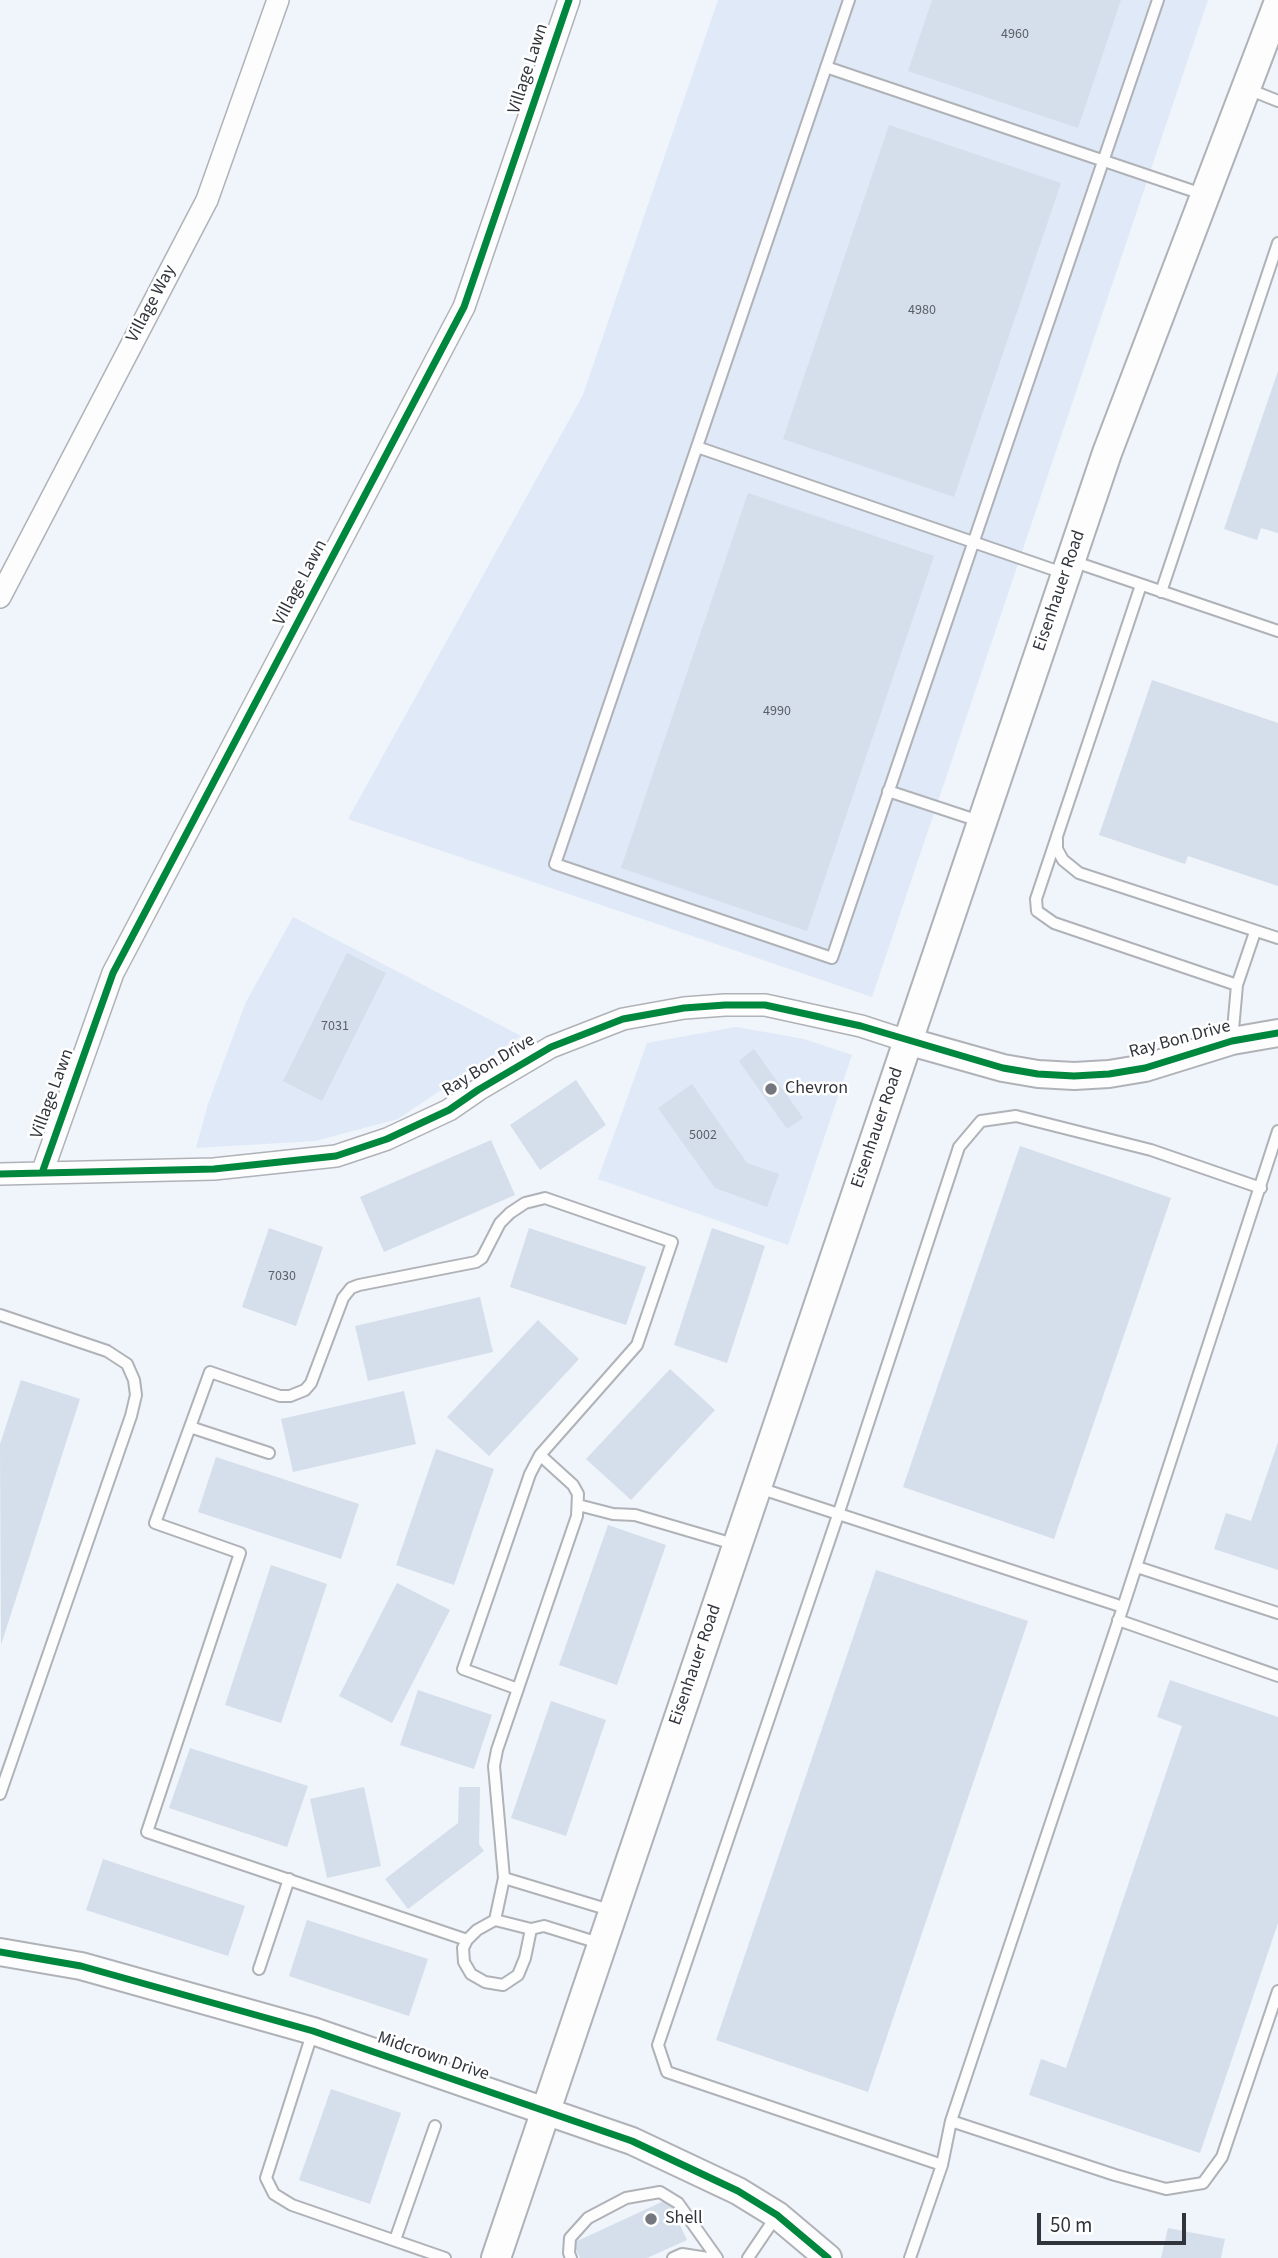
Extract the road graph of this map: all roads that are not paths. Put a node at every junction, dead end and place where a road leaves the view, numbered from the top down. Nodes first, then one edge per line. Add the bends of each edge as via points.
1 (278, 0) edge
2 (569, 0) edge
3 (849, 0) edge
4 (1158, 0) edge
5 (1278, 4) edge
6 (827, 67) junction
7 (1246, 88) junction
8 (1278, 101) edge
9 (1103, 161) junction
10 (1205, 195) junction
11 (1278, 243) edge
12 (697, 447) junction
13 (973, 542) junction
14 (1068, 567) junction
15 (1141, 585) junction
16 (1161, 592) junction
17 (0, 597) edge
18 (1278, 631) edge
19 (888, 791) junction
20 (982, 822) junction
21 (1059, 829) junction
22 (1255, 932) junction
23 (1278, 938) edge
24 (1237, 985) junction
25 (1278, 1033) edge
26 (907, 1041) junction
27 (1232, 1041) junction
28 (1278, 1131) edge
29 (42, 1173) junction
30 (0, 1174) edge
31 (1261, 1188) junction
32 (0, 1315) edge
33 (190, 1427) junction
34 (269, 1453) dead end
35 (540, 1455) junction
36 (757, 1487) junction
37 (578, 1505) junction
38 (838, 1514) junction
39 (737, 1545) junction
40 (1137, 1567) junction
41 (1123, 1607) junction
42 (1278, 1613) edge
43 (1118, 1620) junction
44 (1278, 1676) edge
45 (518, 1689) junction
46 (0, 1794) edge
47 (504, 1878) junction
48 (289, 1879) junction
49 (613, 1911) junction
50 (495, 1920) junction
51 (531, 1929) junction
52 (467, 1940) junction
53 (602, 1944) junction
54 (0, 1952) edge
55 (259, 1969) dead end
56 (1278, 1991) edge
57 (313, 2031) junction
58 (546, 2112) junction
59 (951, 2121) junction
60 (435, 2126) dead end
61 (942, 2165) junction
62 (777, 2215) junction
63 (395, 2241) junction
64 (445, 2258) edge
65 (496, 2258) edge
66 (571, 2258) edge
67 (673, 2258) edge
68 (708, 2258) edge
69 (717, 2258) edge
70 (748, 2258) edge
71 (828, 2258) edge
72 (910, 2258) edge

1 - 17 street, Village Way via 207,200
2 - 29 street, Village Lawn via 464,307 113,973
3 - 6 lane
4 - 9 lane
5 - 7 main road, Eisenhauer Road
6 - 9 lane
6 - 12 lane
7 - 8 lane
7 - 10 main road, Eisenhauer Road
9 - 10 lane
9 - 13 lane
10 - 14 main road, Eisenhauer Road
11 - 16 lane
12 - 13 lane
12 - 19 lane via 555,864 832,958
13 - 14 lane
13 - 19 lane
14 - 15 lane
14 - 20 main road, Eisenhauer Road
15 - 16 lane
15 - 21 lane
16 - 18 lane
19 - 20 lane
20 - 26 main road, Eisenhauer Road
21 - 22 lane via 1057,849 1079,873
21 - 24 lane via 1036,899 1037,911 1054,923
22 - 23 lane
22 - 24 lane
24 - 27 lane
25 - 27 street, Ray Bon Drive
26 - 27 street, Ray Bon Drive via 1003,1068 1074,1076 1144,1068
26 - 29 street, Ray Bon Drive via 765,1005 684,1008 623,1019 551,1047 449,1110 387,1139 335,1156 214,1168
26 - 36 main road, Eisenhauer Road
28 - 31 lane
29 - 30 street, Ray Bon Drive
31 - 38 lane via 1151,1150 1016,1116 981,1121 959,1147
31 - 40 lane
32 - 46 lane via 107,1351 127,1364 136,1395
33 - 34 lane
33 - 35 lane via 210,1373 280,1396 305,1390 351,1288 476,1262 510,1213 545,1198 672,1242 637,1345
33 - 48 lane via 155,1523 240,1553 147,1832
35 - 37 lane via 573,1485
35 - 45 lane via 463,1670
36 - 38 lane
36 - 39 main road, Eisenhauer Road
37 - 39 lane via 635,1515
37 - 45 lane
38 - 41 lane
38 - 61 lane via 658,2045 667,2072
39 - 49 main road, Eisenhauer Road
40 - 41 lane
40 - 42 lane
41 - 43 lane
43 - 44 lane
43 - 59 lane
45 - 47 lane via 494,1766
47 - 49 lane
47 - 50 lane
48 - 52 lane
48 - 55 lane
49 - 53 main road, Eisenhauer Road
50 - 51 lane
50 - 52 lane
51 - 52 lane via 518,1975 503,1985 471,1974 464,1962
51 - 53 lane via 544,1926
53 - 58 main road, Eisenhauer Road
54 - 57 street, Midcrown Drive via 81,1966
56 - 59 lane via 1222,2157 1203,2183 1166,2189
57 - 58 street, Midcrown Drive
57 - 63 lane via 266,2178 275,2194 292,2205
58 - 62 street, Midcrown Drive via 632,2141 709,2176
58 - 65 main road, Eisenhauer Road
59 - 61 lane
60 - 63 lane
61 - 72 lane
62 - 70 lane
62 - 71 street, Midcrown Drive
63 - 64 lane
66 - 69 lane via 570,2238 588,2218 626,2198 660,2192 678,2203
67 - 68 lane via 682,2254

